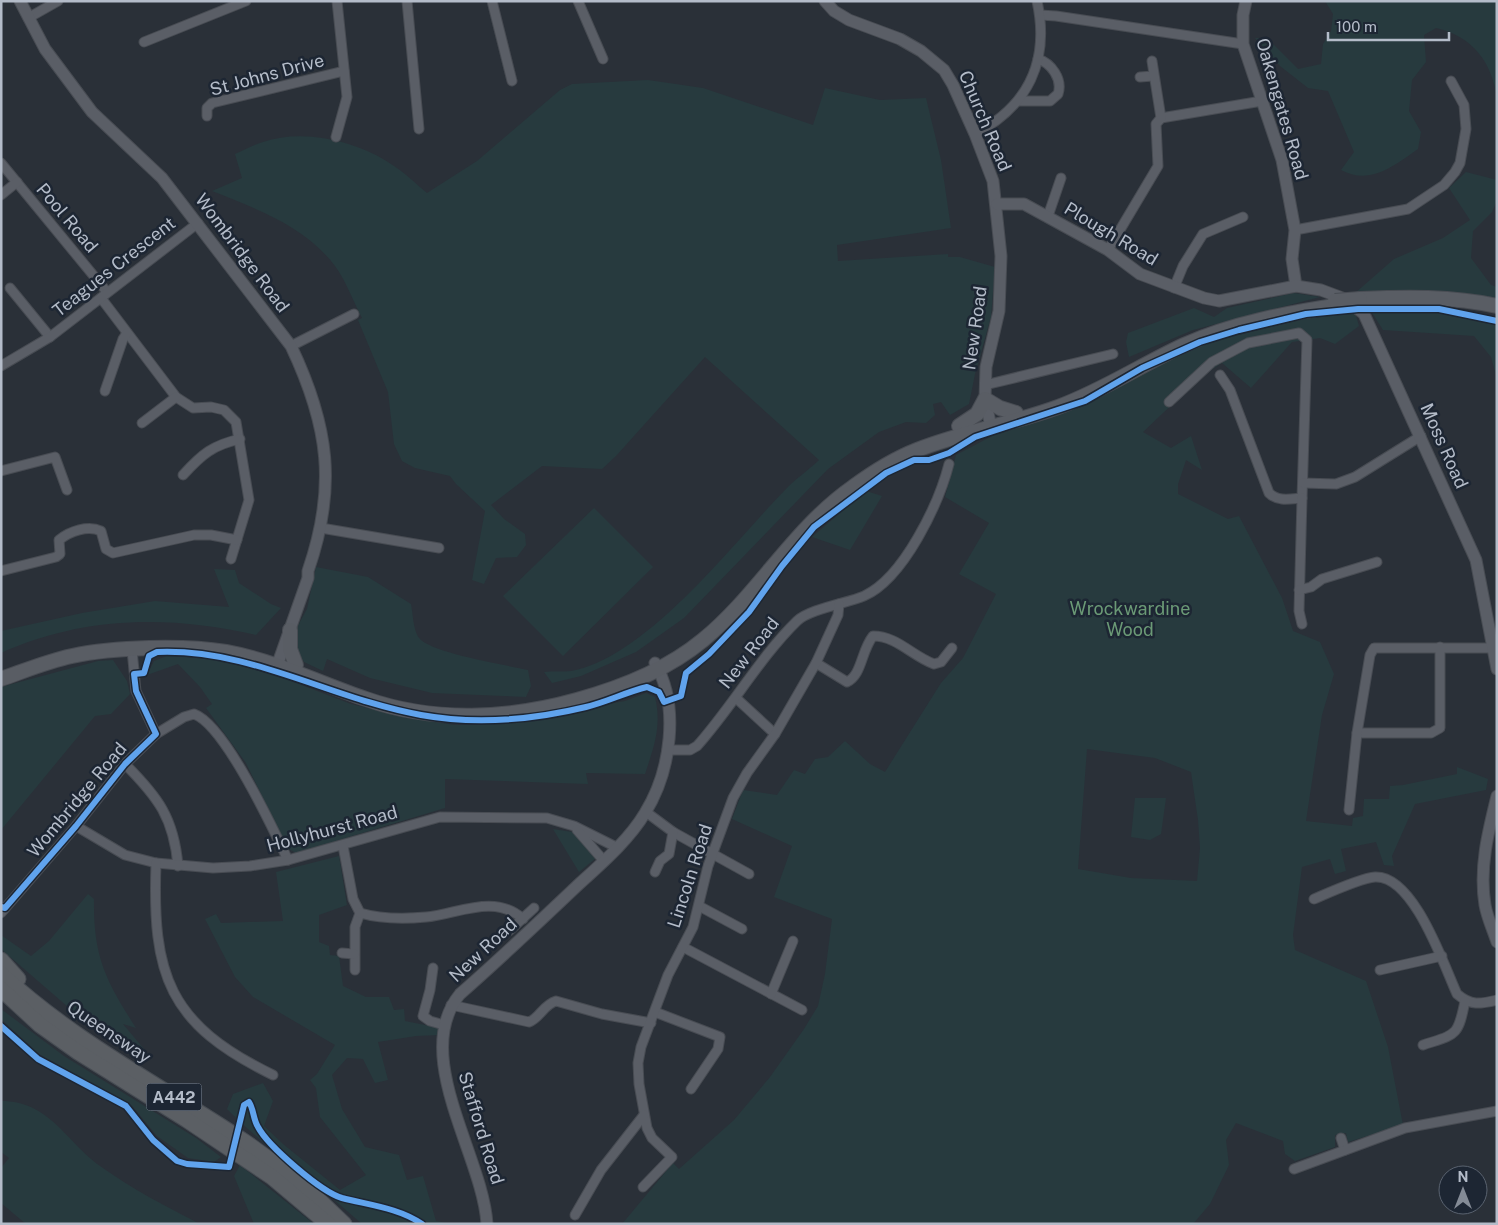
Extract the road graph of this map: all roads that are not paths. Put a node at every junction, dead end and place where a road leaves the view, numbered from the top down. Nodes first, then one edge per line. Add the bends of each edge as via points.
1 (20, 1) edge
2 (58, 1) edge
3 (246, 1) edge
4 (337, 1) edge
5 (407, 1) edge
6 (492, 1) edge
7 (578, 1) edge
8 (825, 1) edge
9 (1038, 1) edge
10 (1246, 1) edge
11 (1040, 14) junction
12 (28, 18) junction
13 (144, 42) dead end
14 (1243, 44) junction
15 (603, 59) dead end
16 (1038, 59) junction
17 (1152, 61) dead end
18 (344, 71) junction
19 (1153, 76) junction
20 (1140, 77) dead end
21 (512, 81) dead end
22 (1451, 81) dead end
23 (1019, 101) junction
24 (1262, 101) junction
25 (207, 116) dead end
26 (1161, 118) junction
27 (419, 129) dead end
28 (974, 134) junction
29 (336, 137) dead end
30 (1, 163) edge
31 (1061, 178) dead end
32 (17, 182) junction
33 (1, 195) edge
34 (997, 204) junction
35 (1048, 216) junction
36 (1243, 217) dead end
37 (198, 222) junction
38 (1295, 230) junction
39 (1108, 250) junction
40 (1296, 286) junction
41 (10, 288) dead end
42 (1174, 288) junction
43 (104, 295) junction
44 (1362, 301) junction
45 (1338, 303) junction
46 (1497, 306) edge
47 (354, 314) dead end
48 (1497, 316) edge
49 (128, 333) junction
50 (50, 336) junction
51 (291, 346) junction
52 (1113, 354) dead end
53 (1, 366) edge
54 (1220, 375) dead end
55 (105, 391) dead end
56 (985, 392) junction
57 (176, 397) junction
58 (1169, 402) dead end
59 (1016, 412) junction
60 (142, 423) dead end
61 (990, 423) junction
62 (959, 426) junction
63 (1420, 436) junction
64 (240, 439) junction
65 (949, 464) dead end
66 (1, 471) edge
67 (183, 474) dead end
68 (1303, 483) junction
69 (67, 490) dead end
70 (1302, 498) junction
71 (321, 528) junction
72 (237, 540) junction
73 (439, 548) dead end
74 (231, 559) dead end
75 (1377, 562) dead end
76 (1, 571) edge
77 (308, 571) junction
78 (1299, 590) junction
79 (839, 604) junction
80 (1302, 624) dead end
81 (290, 630) junction
82 (1494, 634) edge
83 (1440, 647) junction
84 (952, 648) dead end
85 (132, 650) junction
86 (1495, 652) edge
87 (76, 655) junction
88 (275, 661) junction
89 (816, 664) junction
90 (296, 665) junction
91 (657, 666) junction
92 (1497, 670) edge
93 (1, 679) edge
94 (736, 698) junction
95 (1357, 733) junction
96 (156, 734) junction
97 (775, 734) junction
98 (667, 750) junction
99 (125, 764) junction
100 (1497, 796) edge
101 (1349, 810) dead end
102 (646, 812) junction
103 (76, 826) junction
104 (574, 826) junction
105 (673, 832) junction
106 (343, 846) junction
107 (616, 847) junction
108 (714, 853) junction
109 (288, 860) junction
110 (604, 861) junction
111 (156, 863) junction
112 (178, 866) junction
113 (655, 872) dead end
114 (749, 874) dead end
115 (1314, 898) dead end
116 (699, 906) junction
117 (534, 908) dead end
118 (1, 913) edge
119 (360, 913) junction
120 (523, 919) junction
121 (742, 929) dead end
122 (509, 931) dead end
123 (793, 941) dead end
124 (1497, 942) edge
125 (683, 947) junction
126 (342, 953) dead end
127 (354, 954) junction
128 (1442, 956) junction
129 (1, 960) edge
130 (433, 968) dead end
131 (355, 970) dead end
132 (1380, 970) dead end
133 (1, 974) edge
134 (1, 989) edge
135 (771, 994) junction
136 (1, 996) edge
137 (1497, 1000) edge
138 (1465, 1001) junction
139 (451, 1005) junction
140 (802, 1010) dead end
141 (655, 1012) junction
142 (650, 1023) junction
143 (40, 1025) junction
144 (63, 1025) junction
145 (444, 1026) junction
146 (444, 1042) joint
147 (1423, 1045) dead end
148 (273, 1075) dead end
149 (691, 1089) dead end
150 (1497, 1111) edge
151 (644, 1115) junction
152 (1341, 1138) dead end
153 (1345, 1150) junction
154 (1294, 1169) dead end
155 (643, 1187) dead end
156 (575, 1209) dead end
157 (328, 1224) edge
158 (344, 1224) edge
159 (487, 1224) edge

1 - 12 street, Wombridge Road
2 - 12 street
3 - 13 street
4 - 18 street
5 - 27 street
6 - 21 street
7 - 15 street
8 - 28 street, Church Road via 849,20 900,39 921,51 944,70 954,85
9 - 11 street
10 - 14 street, Oakengates Road
11 - 14 street
11 - 16 street
12 - 37 street, Wombridge Road via 45,48 92,112 162,178
14 - 24 street, Oakengates Road
16 - 23 street via 1034,74
16 - 23 street via 1045,61 1055,74 1059,83 1058,94 1050,101
17 - 19 street
18 - 25 street, St Johns Drive via 212,103 207,108
18 - 29 street via 347,97
19 - 20 street
19 - 26 street
22 - 38 street via 1464,105 1466,129 1460,163 1444,185 1408,209
23 - 28 street via 994,124
24 - 26 street
24 - 38 street, Oakengates Road via 1276,136
26 - 39 street via 1156,124 1158,166
28 - 34 street, Church Road via 993,181
30 - 32 street, Pool Road
31 - 35 street
32 - 33 street
32 - 43 street, Pool Road
34 - 35 street, Plough Road via 1024,204
34 - 56 street, New Road via 999,311 987,359
35 - 39 street, Plough Road
36 - 42 street via 1203,234
37 - 43 street, Teagues Crescent
37 - 51 street, Wombridge Road
38 - 40 street, Oakengates Road via 1292,259
39 - 42 street, Plough Road via 1140,274
40 - 42 street, Plough Road via 1219,301
40 - 63 street, Moss Road via 1321,290 1345,299 1364,314
41 - 50 street, Teagues Crescent
43 - 49 street, Pool Road
43 - 50 street, Teagues Crescent
44 - 45 main road, bridge
44 - 46 main road via 1408,297
44 - 48 main road via 1433,304
45 - 59 main road via 1250,318 1185,338 1064,397
45 - 61 main road via 1268,318 1204,337 1074,401
47 - 51 street
49 - 55 street
49 - 57 street, Pool Road
50 - 53 street, Teagues Crescent
51 - 71 street, Wombridge Road via 319,415 326,454
52 - 56 street
54 - 70 street via 1230,390 1269,493 1282,500
56 - 59 main road via 1000,408
56 - 61 street, New Road
56 - 62 main road via 978,414
57 - 60 street
57 - 64 street via 193,408 224,410 236,422
58 - 68 street via 1212,362 1248,343 1299,333 1307,340
59 - 61 main road
61 - 62 main road
61 - 91 main road via 919,449 889,463 855,485 812,521 704,640
62 - 91 main road via 891,457 835,494 810,516 719,617
63 - 68 street via 1355,477 1336,484
63 - 82 street, Moss Road via 1476,560
64 - 67 street via 219,443
64 - 72 street via 250,500
65 - 79 street, New Road via 931,515 900,562 868,594
66 - 69 street via 55,457
68 - 70 street
70 - 78 street
71 - 73 street
71 - 77 street, Wombridge Road
72 - 74 street
72 - 76 street via 194,535 113,553 106,549 101,531 94,527 67,533 59,540 60,554 56,557
75 - 78 street via 1322,579
77 - 81 street, Wombridge Road
77 - 88 street, Wombridge Road via 303,576
78 - 80 street
79 - 89 street, Lincoln Road via 838,615
79 - 94 street, New Road via 799,619
81 - 88 street, Wombridge Road
81 - 90 main road via 290,648
82 - 86 street, Moss Road
83 - 86 street
83 - 95 street via 1374,648 1370,655
83 - 95 street via 1440,728 1431,733
84 - 89 street via 941,662 934,664 894,641 873,636 866,645 854,679 847,682
85 - 87 main road
85 - 88 main road via 208,650
85 - 96 street via 136,691
86 - 92 street, Moss Road
87 - 88 main road via 81,650 98,646 158,641 221,645
87 - 93 main road
88 - 90 main road
88 - 91 main road via 369,700 413,711 454,716 546,708 614,688
89 - 97 street, Lincoln Road
90 - 91 main road via 398,702 466,709 509,706 572,694
91 - 98 street, New Road via 668,700
94 - 97 street
94 - 98 street, New Road via 697,746 690,750
95 - 101 street
96 - 99 street, Wombridge Road
96 - 109 street, Wombridge Road via 184,717 194,714 203,717 254,789
97 - 108 street, Lincoln Road via 740,784
98 - 102 street, New Road via 664,769
99 - 103 street, Wombridge Road
99 - 112 street via 146,786 169,820 176,841
100 - 124 street via 1486,838 1483,885 1485,906
102 - 105 street
102 - 107 street, New Road
103 - 111 street, Hollyhurst Road via 117,851
103 - 118 street, Wombridge Road
104 - 106 street, Hollyhurst Road via 547,818 440,817
104 - 107 street, Hollyhurst Road
104 - 110 street
105 - 108 street
105 - 113 street via 669,854 660,861
106 - 109 street, Hollyhurst Road
106 - 119 street
107 - 110 street, New Road
108 - 114 street
108 - 116 street, Lincoln Road
109 - 112 street, Hollyhurst Road via 222,867
110 - 139 street, New Road
111 - 112 street, Hollyhurst Road
111 - 148 street via 158,946 165,974 181,1005 204,1032 231,1053
115 - 128 street via 1375,877 1387,879 1399,886 1428,927
116 - 121 street
116 - 125 street, Lincoln Road
117 - 120 street
119 - 120 street via 375,917 426,918 470,907 502,908
119 - 127 street via 355,927
120 - 122 street
123 - 135 street
125 - 135 street
125 - 141 street, Lincoln Road via 668,975
126 - 127 street
127 - 131 street
128 - 132 street
128 - 138 street via 1457,994
129 - 144 highway, A442
130 - 145 street via 423,1016
133 - 144 highway, Queensway / A442
134 - 143 highway, Queensway / A442
135 - 140 street
136 - 143 highway, A442
137 - 138 street via 1477,1005
138 - 147 street via 1461,1025 1453,1035
139 - 142 street via 529,1022 556,1001
139 - 145 street, New Road
141 - 142 street, Lincoln Road
141 - 149 street via 720,1037 718,1050
142 - 151 street, Lincoln Road via 638,1063
143 - 157 highway, Queensway / A442 via 272,1177
144 - 158 highway, Queensway / A442 via 246,1143 318,1198
145 - 146 street, New Road
146 - 159 street, Stafford Road via 446,1080 481,1186
150 - 153 street via 1405,1128
151 - 155 street, Lincoln Road via 652,1138 672,1157
151 - 156 street
152 - 153 street
153 - 154 street

